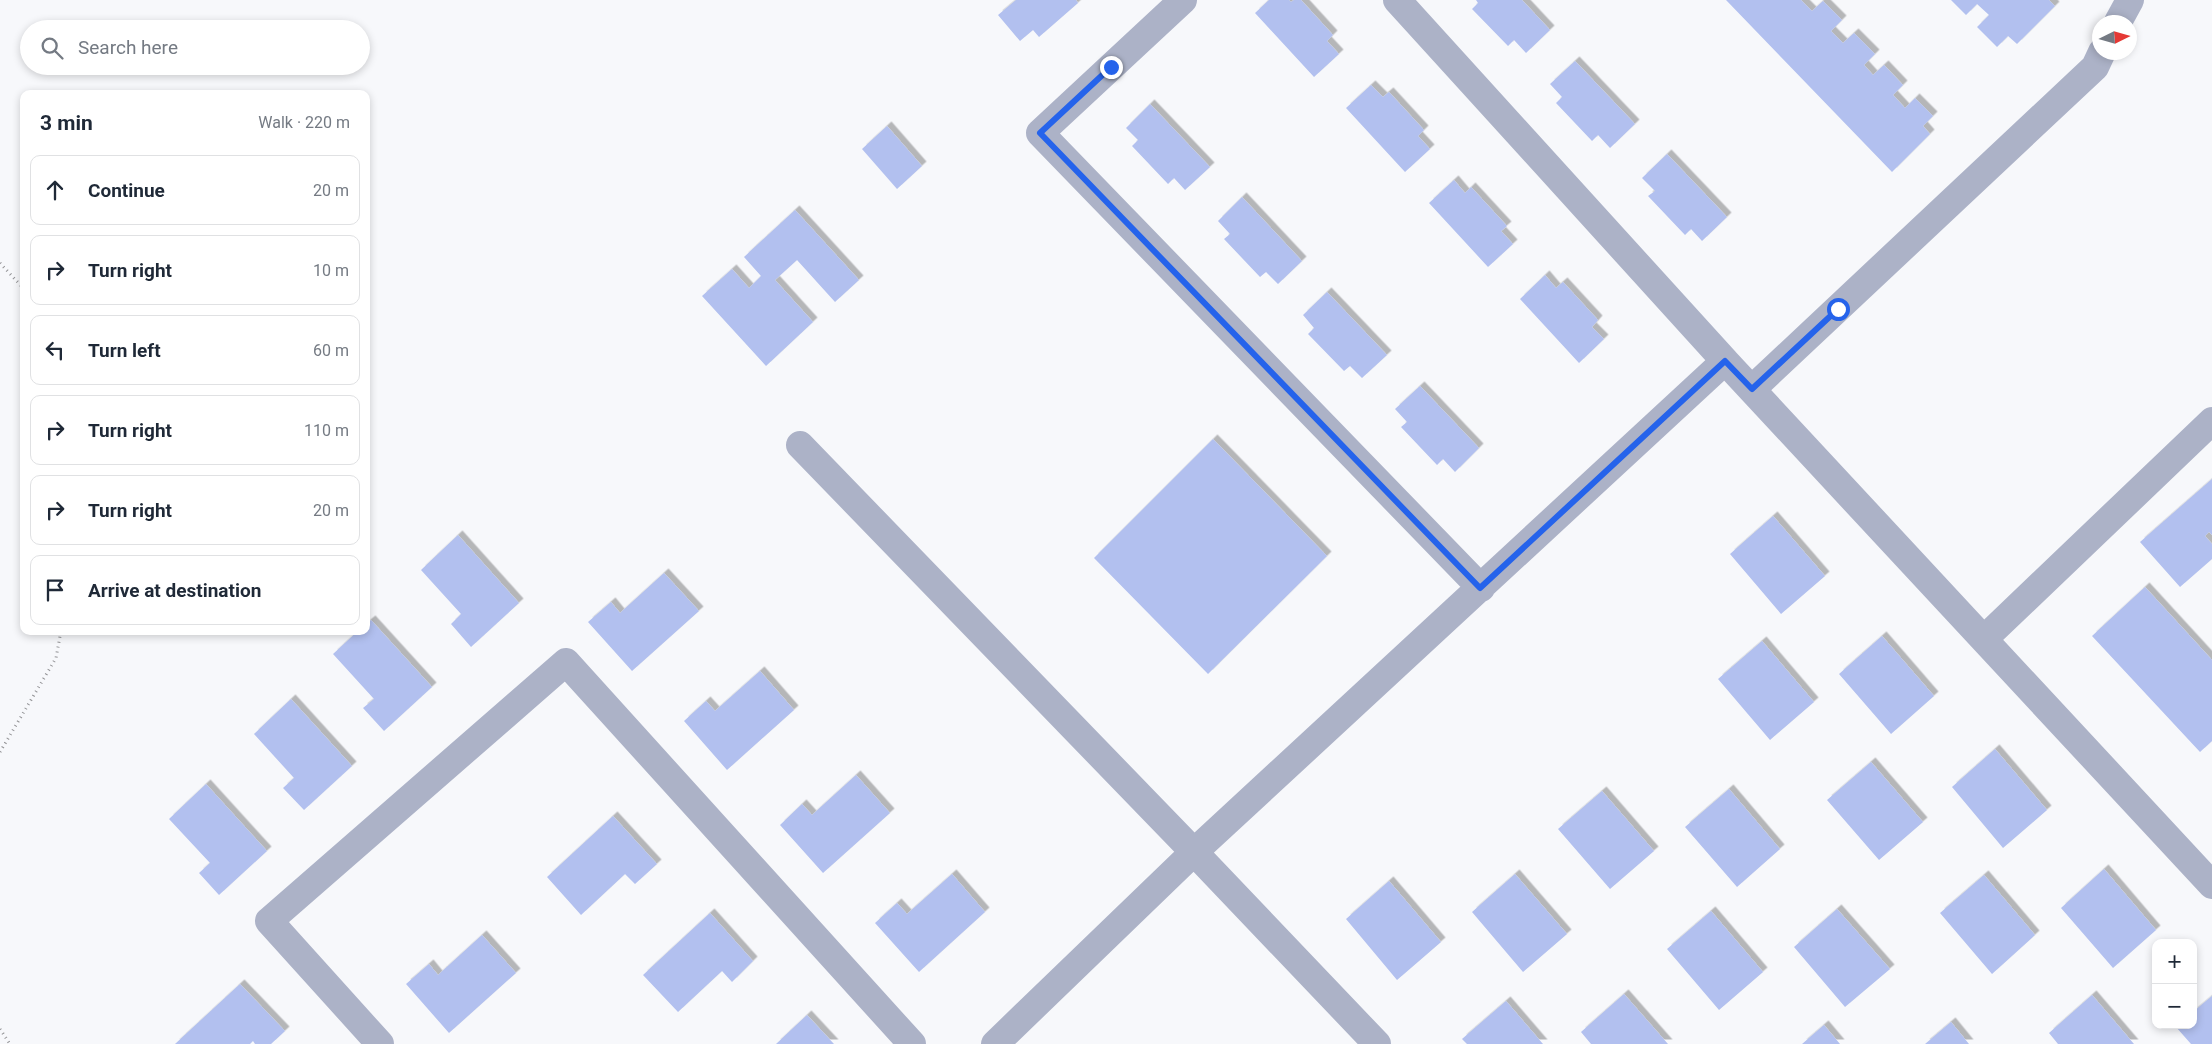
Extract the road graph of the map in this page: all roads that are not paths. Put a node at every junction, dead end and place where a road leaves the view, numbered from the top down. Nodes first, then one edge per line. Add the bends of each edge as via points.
1 (1183, 0) edge
2 (1397, 0) edge
3 (2130, 0) edge
4 (2122, 15) edge
5 (2098, 60) edge
6 (1725, 361) junction
7 (1752, 389) junction
8 (2212, 421) edge
9 (800, 445) dead end
10 (1480, 588) junction
11 (1984, 639) junction
12 (1194, 852) junction
13 (2212, 885) edge
14 (380, 1044) edge
15 (912, 1044) edge
16 (995, 1044) edge
17 (1377, 1044) edge

1 - 10 lane via 1040,133
2 - 6 lane
3 - 4 lane
5 - 7 lane via 2095,67
6 - 7 lane
6 - 10 lane
7 - 11 lane
8 - 11 lane
9 - 12 lane
10 - 12 lane
11 - 13 lane
12 - 16 lane
12 - 17 lane
14 - 15 lane via 269,921 566,662

